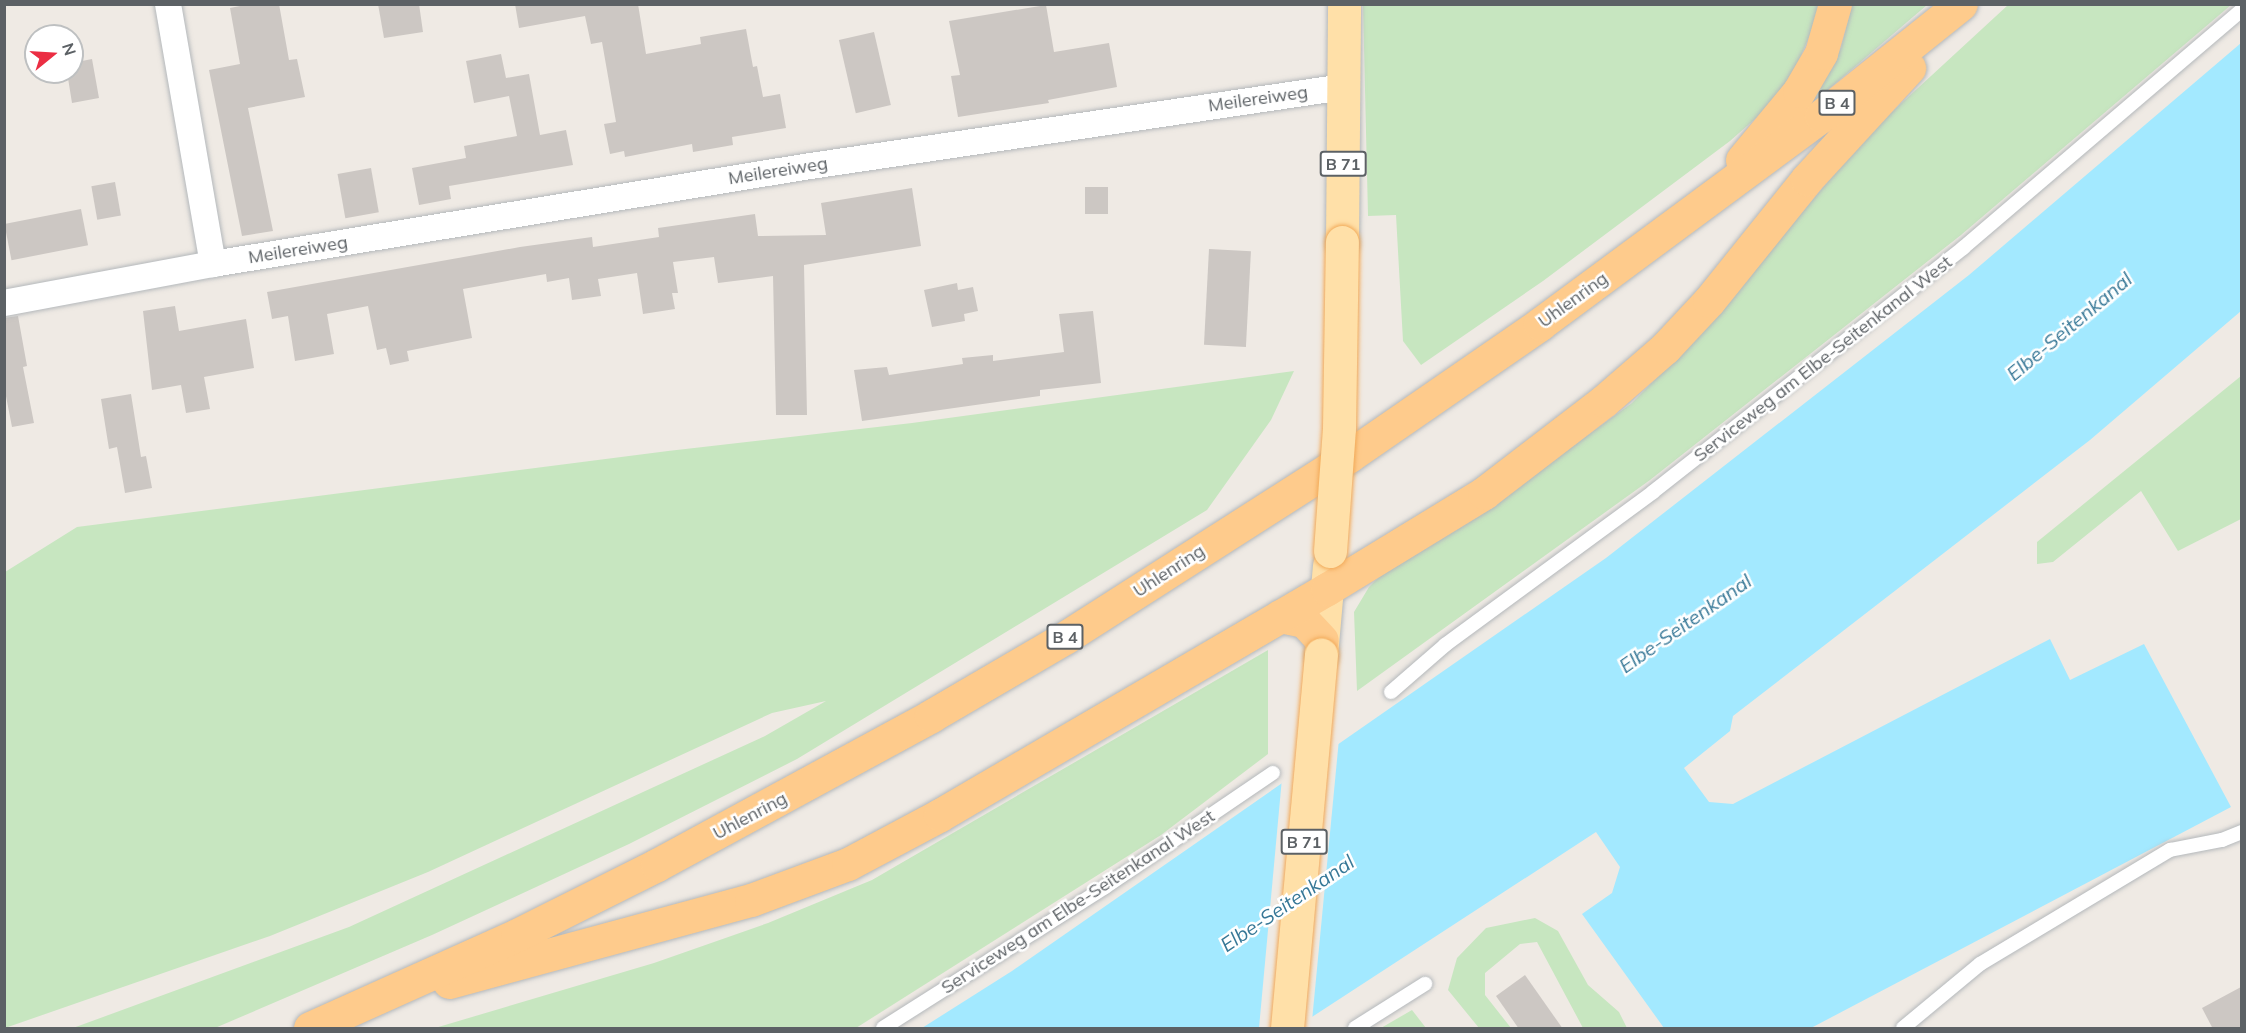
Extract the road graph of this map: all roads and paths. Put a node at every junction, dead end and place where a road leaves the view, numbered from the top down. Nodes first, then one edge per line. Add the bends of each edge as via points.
1 (168, 4) edge
2 (1344, 4) edge
3 (1834, 4) edge
4 (1961, 4) edge
5 (1967, 4) edge
6 (2241, 10) edge
7 (1344, 87) junction
8 (1710, 198) junction
9 (213, 264) junction
10 (4, 303) edge
11 (1327, 589) junction
12 (1280, 616) junction
13 (1322, 647) junction
14 (1391, 692) dead end
15 (1273, 773) dead end
16 (2241, 832) edge
17 (1425, 984) dead end
18 (375, 1000) junction
19 (310, 1029) edge
20 (883, 1029) edge
21 (1287, 1029) edge
22 (1355, 1029) edge
23 (1903, 1029) edge

1 - 9 street
2 - 7 main road, B 71
3 - 8 highway via 1821,53 1798,91
4 - 8 highway, Uhlenring / B 4 via 1857,89
5 - 11 highway via 1807,178 1709,301 1665,348 1604,401 1484,493
6 - 14 lane, Serviceweg am Elbe-Seitenkanal West via 1963,248 1653,492 1446,645
7 - 9 street, Meilereiweg via 804,167
7 - 11 main road, B 71, bridge via 1339,428
8 - 18 highway, Uhlenring / B 4 via 1435,398 1066,637 912,727 667,860
9 - 10 street, Meilereiweg
11 - 12 highway
11 - 13 main road, B 71
12 - 13 highway via 1304,621
12 - 18 highway via 940,815 848,864 751,900 668,924
13 - 21 main road, B 71, bridge
15 - 20 lane, Serviceweg am Elbe-Seitenkanal West via 1106,887
16 - 23 lane via 2222,840 2170,850 1980,964
17 - 22 lane
18 - 19 highway, Uhlenring / B 4

